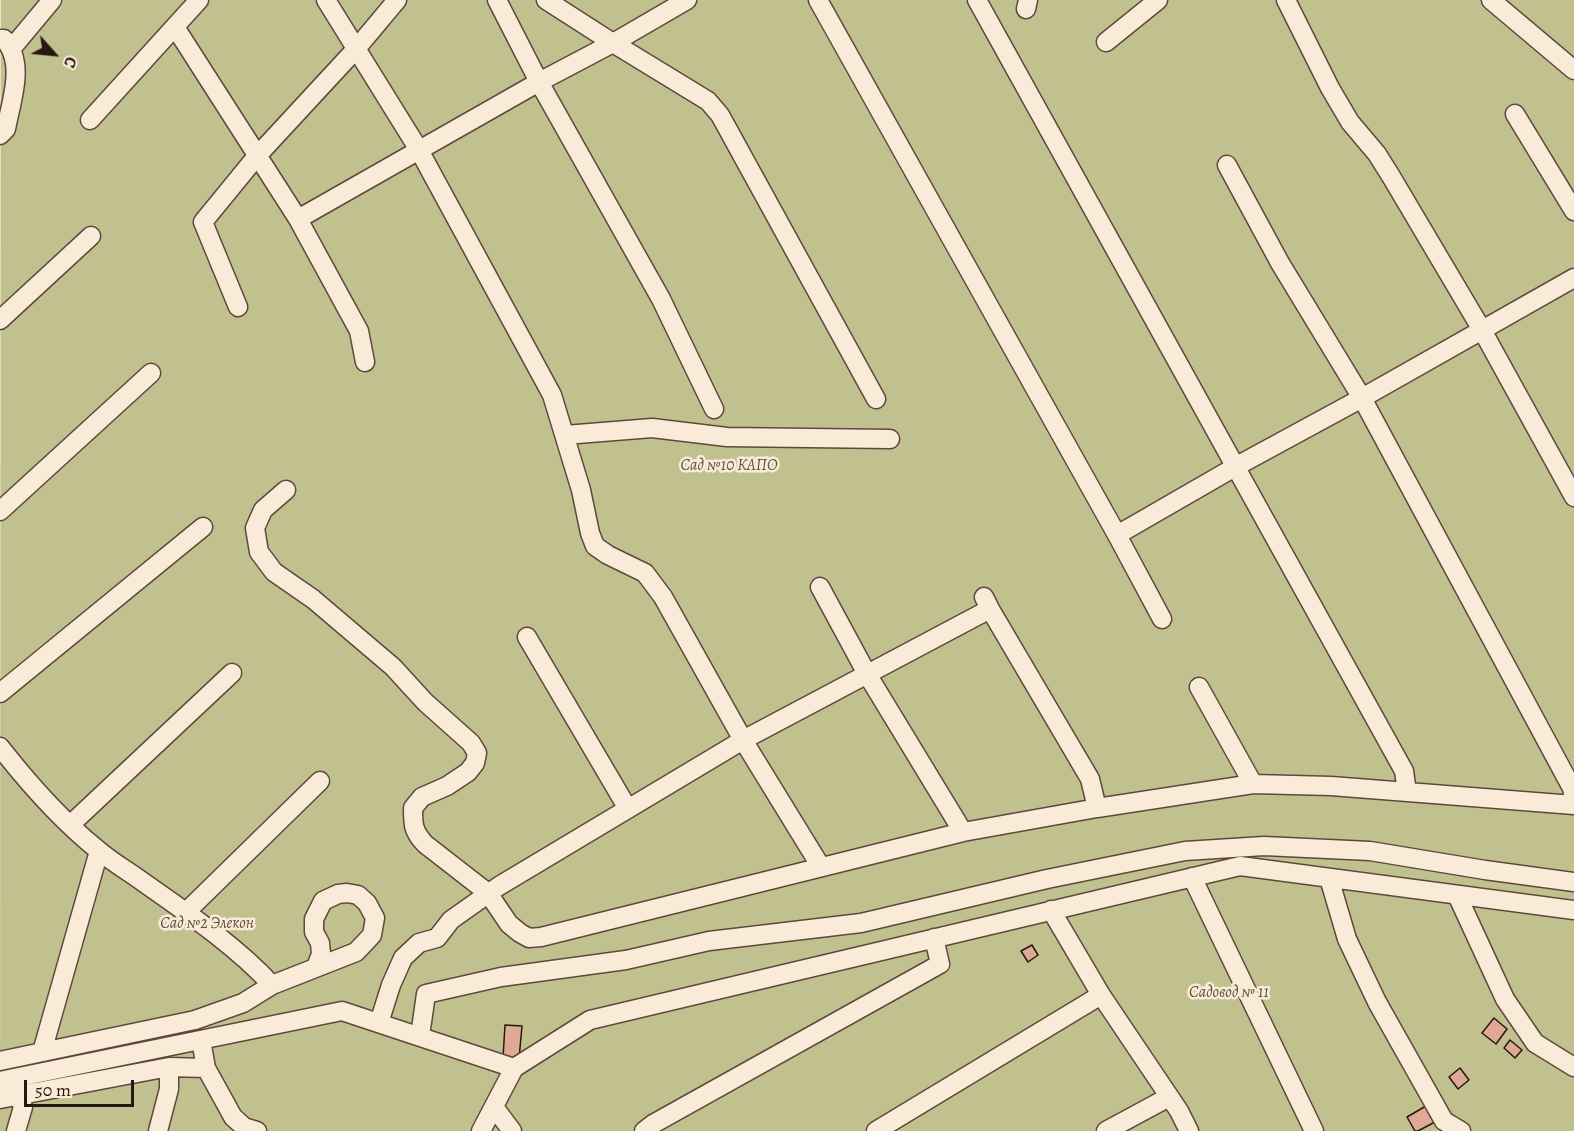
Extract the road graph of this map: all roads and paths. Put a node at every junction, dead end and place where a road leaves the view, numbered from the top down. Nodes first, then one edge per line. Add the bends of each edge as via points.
1 (52, 0) edge
2 (200, 0) edge
3 (326, 0) edge
4 (397, 0) edge
5 (497, 0) edge
6 (546, 0) edge
7 (687, 0) edge
8 (818, 0) edge
9 (977, 0) edge
10 (1158, 0) edge
11 (1286, 0) edge
12 (1491, 0) edge
13 (663, 6) edge
14 (175, 27) junction
15 (1106, 42) dead end
16 (6, 43) edge
17 (614, 43) junction
18 (356, 49) junction
19 (1574, 70) edge
20 (539, 82) junction
21 (1515, 114) dead end
22 (90, 120) dead end
23 (0, 135) edge
24 (419, 150) junction
25 (257, 156) junction
26 (1227, 165) dead end
27 (1574, 212) edge
28 (298, 219) junction
29 (91, 236) dead end
30 (1574, 278) edge
31 (238, 307) dead end
32 (0, 320) edge
33 (1482, 330) junction
34 (365, 362) dead end
35 (151, 373) dead end
36 (1362, 398) junction
37 (876, 399) dead end
38 (714, 409) dead end
39 (565, 435) junction
40 (890, 439) dead end
41 (1235, 467) junction
42 (286, 490) dead end
43 (1574, 496) edge
44 (0, 512) edge
45 (203, 526) dead end
46 (1118, 535) junction
47 (820, 587) dead end
48 (1162, 619) dead end
49 (527, 637) dead end
50 (232, 673) dead end
51 (867, 674) junction
52 (1199, 687) dead end
53 (0, 693) edge
54 (743, 740) junction
55 (0, 747) edge
56 (320, 781) dead end
57 (1253, 784) junction
58 (1407, 792) junction
59 (1573, 805) edge
60 (1097, 808) junction
61 (628, 809) junction
62 (70, 825) junction
63 (963, 832) junction
64 (99, 851) junction
65 (821, 867) junction
66 (1192, 877) junction
67 (1329, 878) junction
68 (1574, 882) edge
69 (488, 893) junction
70 (1457, 895) junction
71 (1051, 910) junction
72 (1571, 911) edge
73 (186, 912) junction
74 (934, 938) junction
75 (316, 967) dead end
76 (272, 985) junction
77 (1101, 995) junction
78 (379, 1023) junction
79 (420, 1036) junction
80 (201, 1040) junction
81 (42, 1052) junction
82 (0, 1061) edge
83 (1574, 1067) edge
84 (169, 1068) junction
85 (206, 1068) junction
86 (514, 1068) junction
87 (0, 1081) edge
88 (19, 1096) junction
89 (1169, 1097) junction
90 (0, 1099) edge
91 (494, 1107) junction
92 (1446, 1126) edge
93 (16, 1131) edge
94 (158, 1131) edge
95 (257, 1131) edge
96 (481, 1131) edge
97 (512, 1131) edge
98 (644, 1131) edge
99 (876, 1131) edge
100 (1106, 1131) edge
101 (1189, 1131) edge
102 (1314, 1131) edge
103 (1461, 1131) edge

1 - 16 lane
2 - 14 lane
3 - 18 lane
4 - 18 lane
5 - 20 lane
6 - 17 lane
7 - 13 lane
8 - 46 lane
9 - 41 lane
10 - 15 lane
11 - 33 lane via 1350,122 1377,154
12 - 19 lane
13 - 17 lane
14 - 22 lane
14 - 25 lane
16 - 23 lane via 16,72 6,129
17 - 20 lane
17 - 37 lane via 708,101 720,115
18 - 24 lane
18 - 25 lane
20 - 24 lane
20 - 38 lane via 661,299
21 - 27 lane
24 - 28 lane
24 - 39 lane via 552,395
25 - 28 lane
25 - 31 lane via 204,222
26 - 36 lane via 1280,263
28 - 34 lane via 359,332
29 - 32 lane
30 - 33 lane
33 - 36 lane
33 - 43 lane
35 - 44 lane
36 - 41 lane
36 - 59 lane via 1573,790
39 - 40 lane via 652,428 727,437
39 - 54 lane via 595,546 645,573 663,597
41 - 46 lane
41 - 58 lane via 1404,771
42 - 69 lane via 263,510 255,528 259,552 274,572 393,667 477,753 468,772 422,797 413,808 413,824 425,844
45 - 53 lane
46 - 48 lane
47 - 51 lane
49 - 61 lane
50 - 62 lane
51 - 54 lane
51 - 60 lane via 987,603 1089,779
51 - 63 lane
52 - 57 lane
54 - 61 lane
54 - 65 lane
55 - 62 lane
56 - 73 lane
57 - 58 lane
57 - 60 lane
58 - 59 lane
60 - 63 lane
61 - 69 lane
62 - 64 lane
63 - 65 lane
64 - 73 lane
64 - 81 lane
65 - 69 lane via 529,938 509,924
66 - 67 lane via 1240,866
66 - 71 lane
66 - 102 lane
67 - 70 lane
67 - 92 lane via 1347,939
68 - 79 lane via 1370,851 1264,846 1185,851 861,923 709,941 626,960 501,977 426,994
69 - 78 lane via 451,920 437,938 419,943 403,958
70 - 72 lane
70 - 83 lane via 1505,999 1535,1043
71 - 74 lane
71 - 77 lane
73 - 76 lane
74 - 86 lane via 590,1020
74 - 98 lane via 940,964
75 - 76 lane
76 - 81 lane via 243,1003 195,1020
77 - 89 lane
77 - 99 lane
78 - 79 lane
78 - 80 lane via 342,1011
79 - 86 lane
80 - 85 lane
80 - 87 lane
81 - 82 lane
84 - 85 lane
84 - 88 lane
84 - 94 lane via 169,1089
85 - 95 lane via 232,1117
86 - 91 lane
88 - 90 lane
88 - 93 lane via 23,1107
89 - 100 lane
89 - 101 lane
91 - 96 lane
91 - 97 lane
92 - 103 lane

